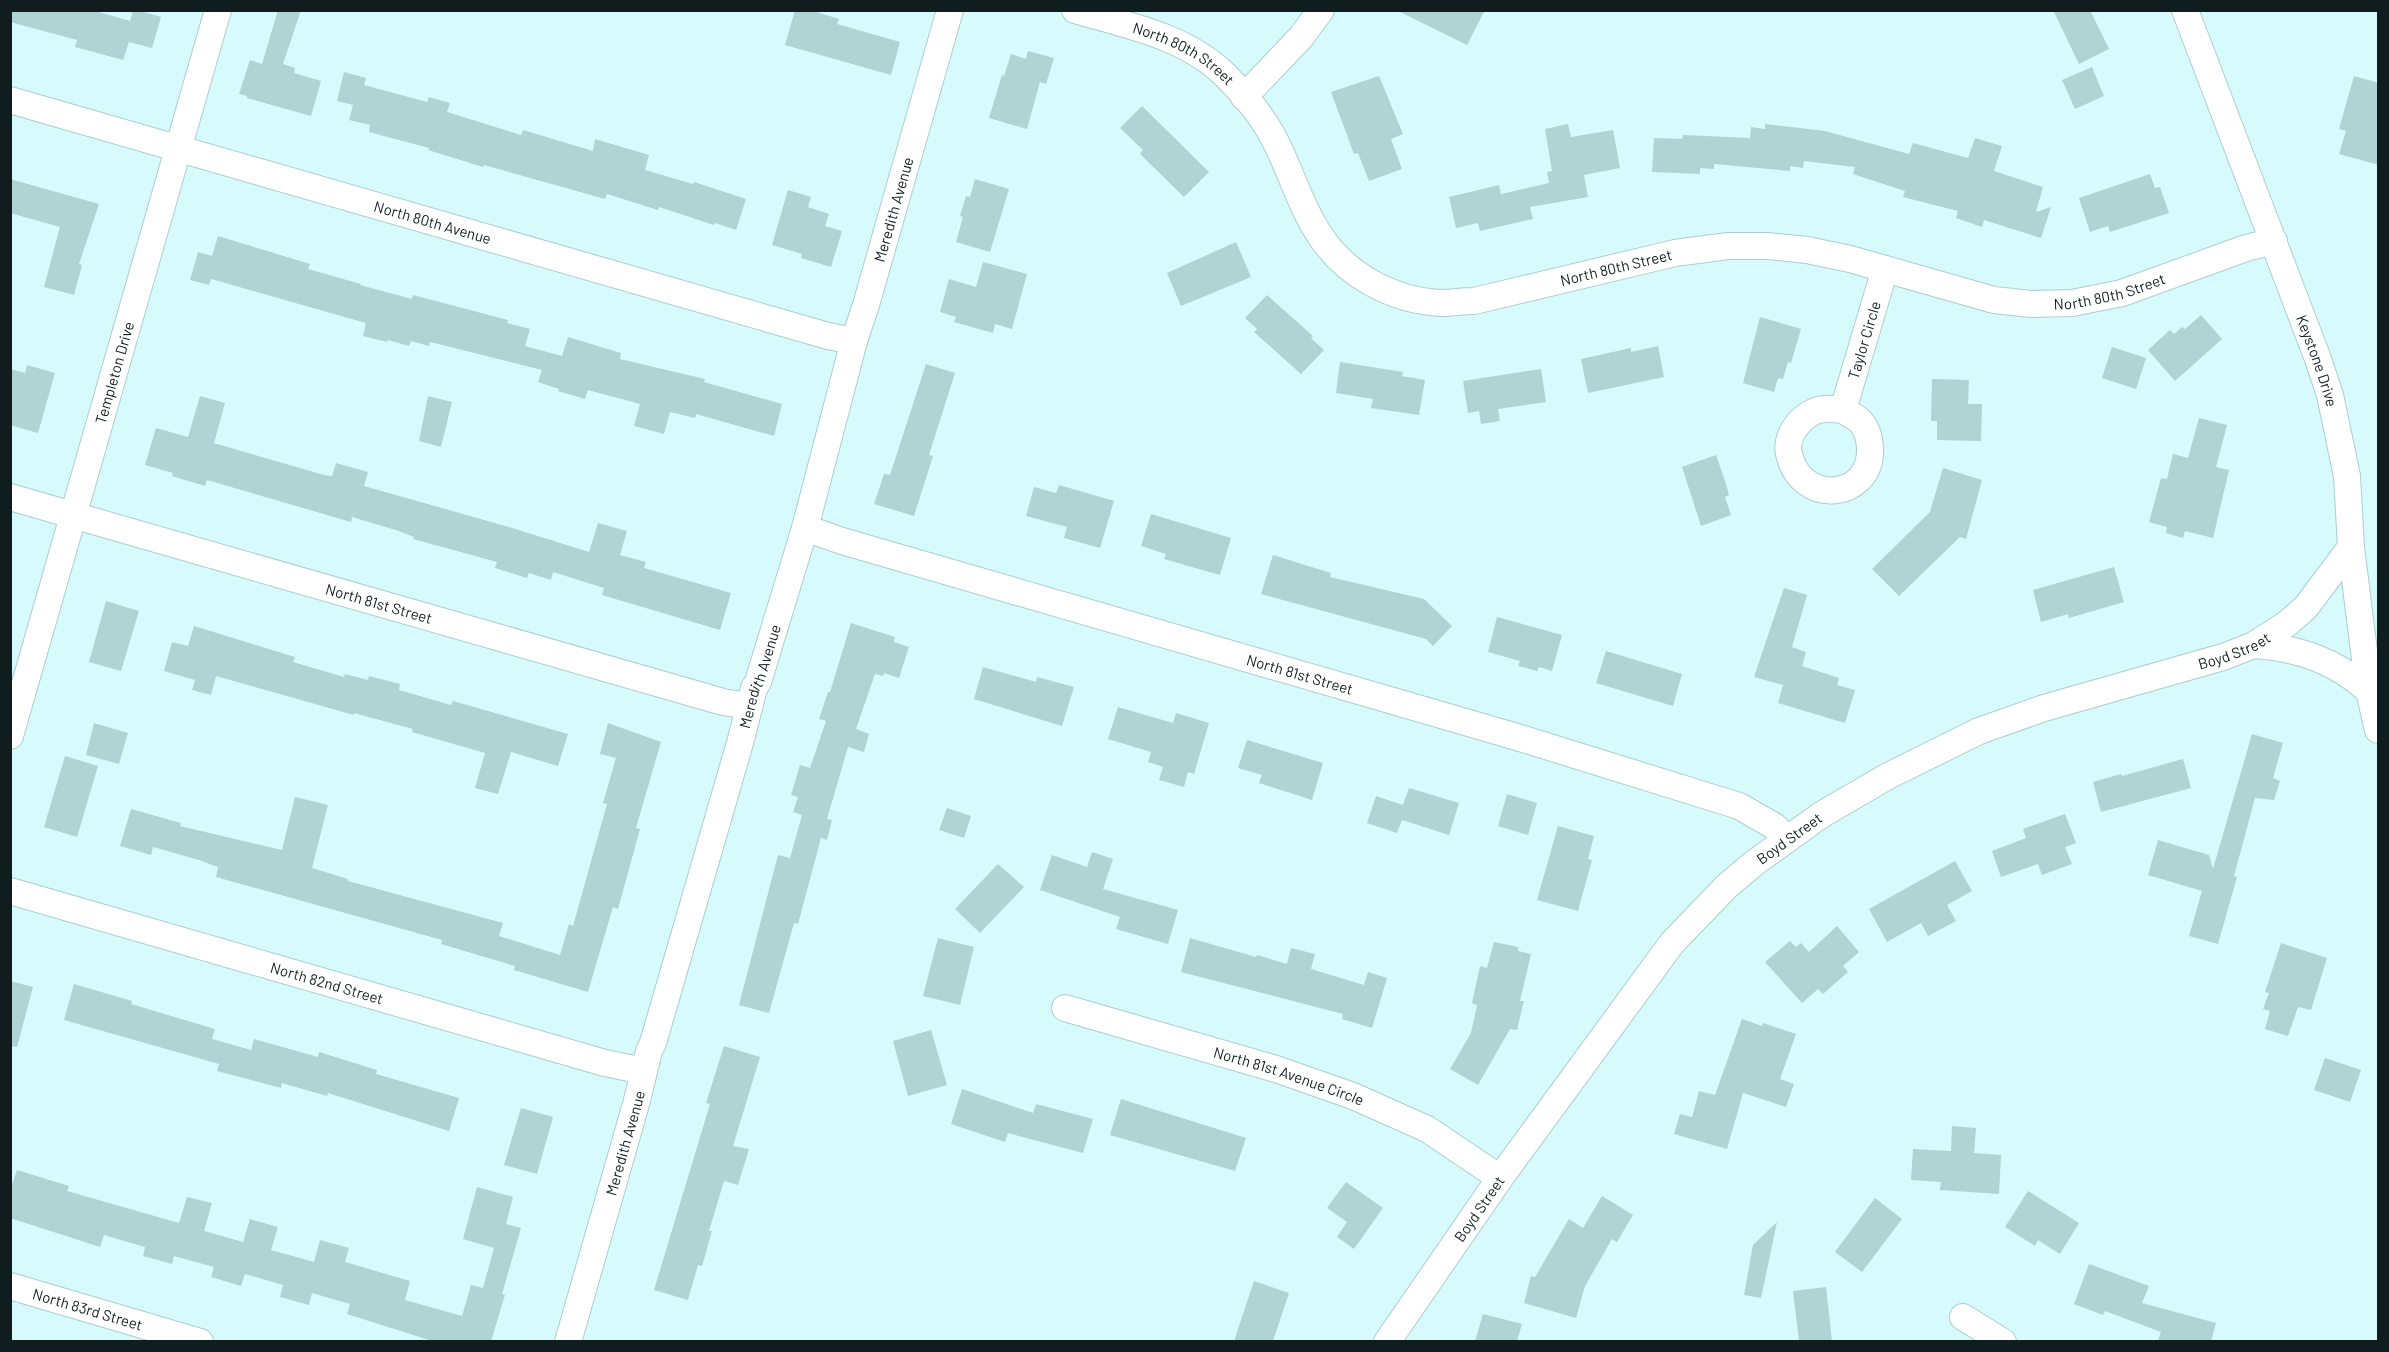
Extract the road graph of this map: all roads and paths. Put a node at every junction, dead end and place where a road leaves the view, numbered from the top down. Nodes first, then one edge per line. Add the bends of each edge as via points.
1 (218, 10) edge
2 (950, 10) edge
3 (1075, 10) edge
4 (1321, 10) edge
5 (2187, 12) edge
6 (1244, 97) junction
7 (10, 100) edge
8 (178, 148) junction
9 (2274, 241) junction
10 (1885, 269) junction
11 (854, 341) junction
12 (1843, 410) dead end
13 (10, 497) edge
14 (74, 515) junction
15 (805, 528) junction
16 (2351, 547) junction
17 (2254, 645) junction
18 (2369, 691) junction
19 (749, 706) junction
20 (2379, 730) edge
21 (10, 736) edge
22 (1787, 840) junction
23 (10, 891) edge
24 (1065, 1008) dead end
25 (644, 1071) junction
26 (1500, 1178) junction
27 (10, 1286) edge
28 (1963, 1317) dead end
29 (200, 1341) edge
30 (568, 1341) edge
31 (1387, 1341) edge
32 (2003, 1341) edge

1 - 8 street, Templeton Drive
2 - 11 street, Meredith Avenue
3 - 6 street, North 80th Street via 1168,39 1210,63
4 - 6 street
5 - 9 street, Keystone Drive
6 - 10 street, North 80th Street via 1273,136 1318,234 1357,274 1406,297 1441,303 1474,301 1675,253 1728,246 1807,250
7 - 8 street, North 80th Avenue
8 - 11 street, North 80th Avenue
8 - 14 street, Templeton Drive
9 - 10 street, North 80th Street via 2122,293 2072,303 1994,300
9 - 16 street, Keystone Drive via 2330,395 2347,476
10 - 12 street, Taylor Circle
11 - 15 street, Meredith Avenue
13 - 14 street, North 81st Street
14 - 19 street, North 81st Street via 723,702
14 - 21 street, Templeton Drive
15 - 19 street, Meredith Avenue
15 - 22 street, North 81st Street via 1517,736 1739,806 1774,826
16 - 17 street, Boyd Street via 2306,607
16 - 18 street, Keystone Drive
17 - 18 street via 2302,652 2322,660 2350,674
17 - 22 street, Boyd Street via 1979,731 1888,776
18 - 20 street, Keystone Drive
19 - 25 street, Meredith Avenue
22 - 26 street, Boyd Street via 1727,886 1672,943
23 - 25 street, North 82nd Street
24 - 26 street, North 81st Avenue Circle via 1276,1069 1353,1096 1426,1129
25 - 30 street, Meredith Avenue
26 - 31 street, Boyd Street
27 - 29 street, North 83rd Street
28 - 32 street

